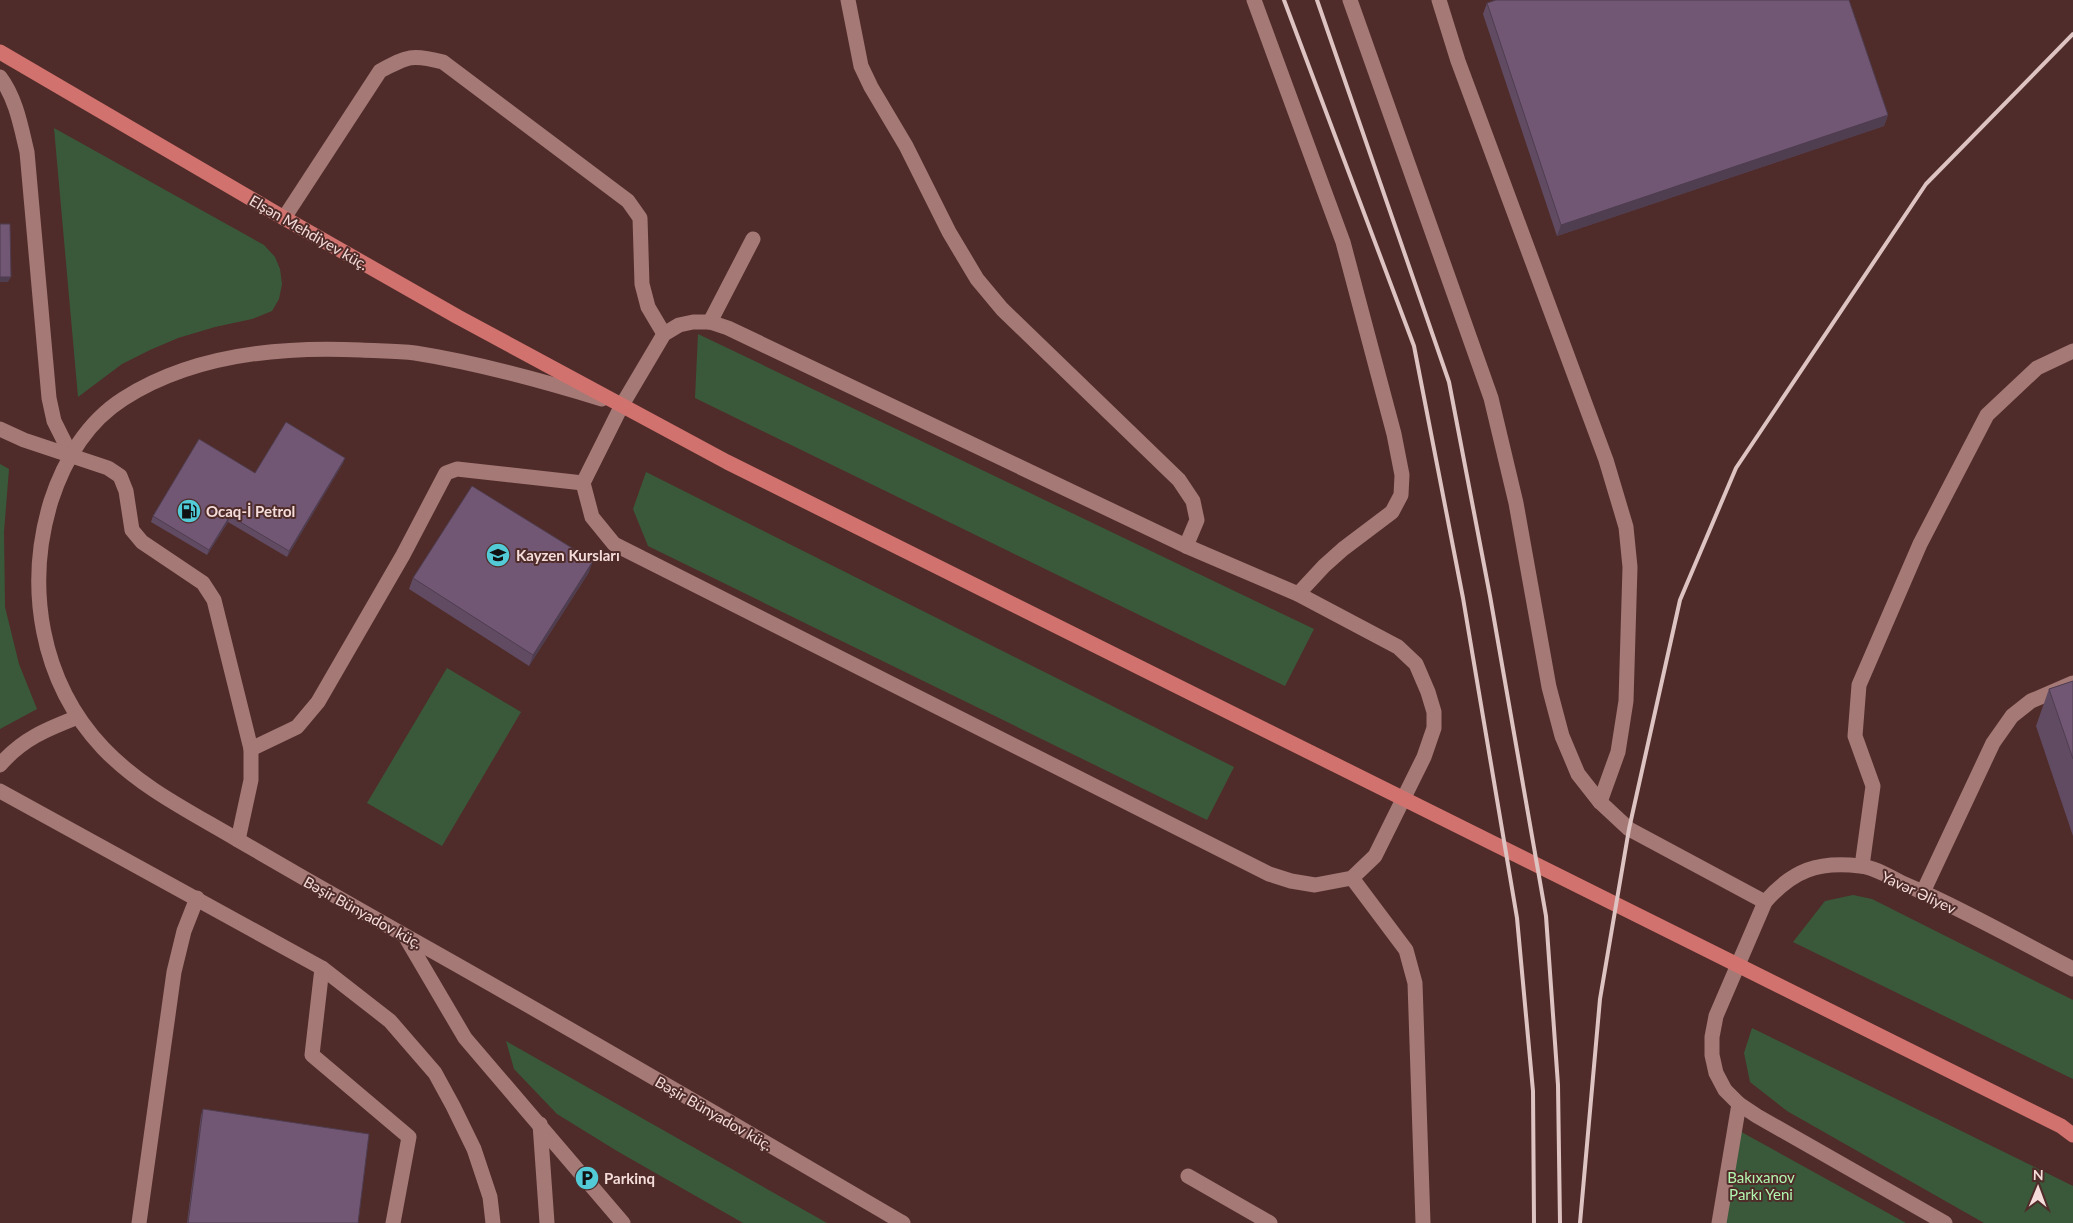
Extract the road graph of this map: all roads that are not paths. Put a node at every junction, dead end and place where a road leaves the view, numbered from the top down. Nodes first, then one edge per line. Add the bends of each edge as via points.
1 (848, 0) edge
2 (1254, 0) edge
3 (1350, 0) edge
4 (1439, 0) edge
5 (0, 52) edge
6 (0, 77) edge
7 (284, 218) junction
8 (752, 239) dead end
9 (710, 322) junction
10 (664, 334) junction
11 (2073, 351) edge
12 (622, 405) junction
13 (0, 429) edge
14 (71, 455) junction
15 (583, 483) junction
16 (1186, 546) junction
17 (1298, 594) junction
18 (2073, 682) edge
19 (78, 717) junction
20 (251, 749) junction
21 (0, 765) edge
22 (0, 791) edge
23 (1600, 802) junction
24 (238, 840) junction
25 (1862, 866) junction
26 (1352, 878) junction
27 (1923, 892) junction
28 (197, 898) junction
29 (1766, 902) junction
30 (404, 935) junction
31 (322, 968) junction
32 (2073, 969) edge
33 (1739, 1104) junction
34 (540, 1124) junction
35 (2069, 1130) edge
36 (1188, 1176) dead end
37 (139, 1223) edge
38 (393, 1223) edge
39 (493, 1223) edge
40 (547, 1223) edge
41 (623, 1223) edge
42 (903, 1223) edge
43 (1270, 1223) edge
44 (1423, 1223) edge
45 (1719, 1223) edge
46 (1946, 1223) edge

1 - 16 street via 861,66 871,88 977,279 1002,309 1179,480 1193,501 1197,520
2 - 17 street via 1343,242 1402,475 1401,495 1392,512 1343,549
3 - 23 street via 1491,398 1516,503 1549,687 1562,736 1578,774
4 - 23 street via 1458,61 1606,460 1626,527 1630,567 1626,701 1618,752
5 - 7 main road, Elşən Mehdiyev küç.
6 - 14 street via 7,86 27,152 49,398 54,421
7 - 10 street via 380,71 405,57 422,56 443,62 628,201 640,218 642,284 648,307
7 - 12 main road, Elşən Mehdiyev küç.
8 - 9 street
9 - 10 street via 680,325
9 - 16 street
10 - 12 street
11 - 25 street via 2037,368 1987,415 1920,544 1860,685 1855,736 1873,786
12 - 14 street, Bəşir Bünyadov küç. via 526,376 410,352 299,349 238,355 182,370 143,386 113,406 89,429
12 - 15 street
12 - 35 main road, Elşən Mehdiyev küç. via 727,462
13 - 14 street
14 - 19 street, Bəşir Bünyadov küç. via 58,481 43,528 38,561 39,609 53,669
14 - 20 street via 108,468 120,476 126,491 132,530 142,542 203,583 214,600
15 - 20 street via 457,469 446,473 318,702 297,726
15 - 26 street via 592,517 614,544 1269,874 1315,885
16 - 17 street
17 - 26 street via 1398,647 1416,664 1434,712 1434,728 1416,774 1375,856
18 - 27 street via 2031,701 2012,716 1993,743
19 - 21 street via 36,734 10,752
19 - 24 street, Bəşir Bünyadov küç. via 126,771 164,798
20 - 24 street via 251,780
22 - 28 street
23 - 29 street via 1629,830
24 - 30 street, Bəşir Bünyadov küç.
25 - 27 street, Yavər Əliyev
25 - 29 street, Yavər Əliyev via 1827,865 1808,869 1777,888
26 - 44 street via 1406,950 1415,983
27 - 32 street, Yavər Əliyev
28 - 31 street
28 - 37 street via 184,931 174,972
29 - 33 street, Yavər Əliyev via 1716,1016 1712,1036 1716,1073
30 - 34 street via 465,1038
30 - 42 street, Bəşir Bünyadov küç.
31 - 38 street via 312,1055 409,1137
31 - 39 street via 390,1021 435,1073 474,1149 490,1197
33 - 45 street
33 - 46 street, Yavər Əliyev
34 - 40 street
34 - 41 street
36 - 43 street

